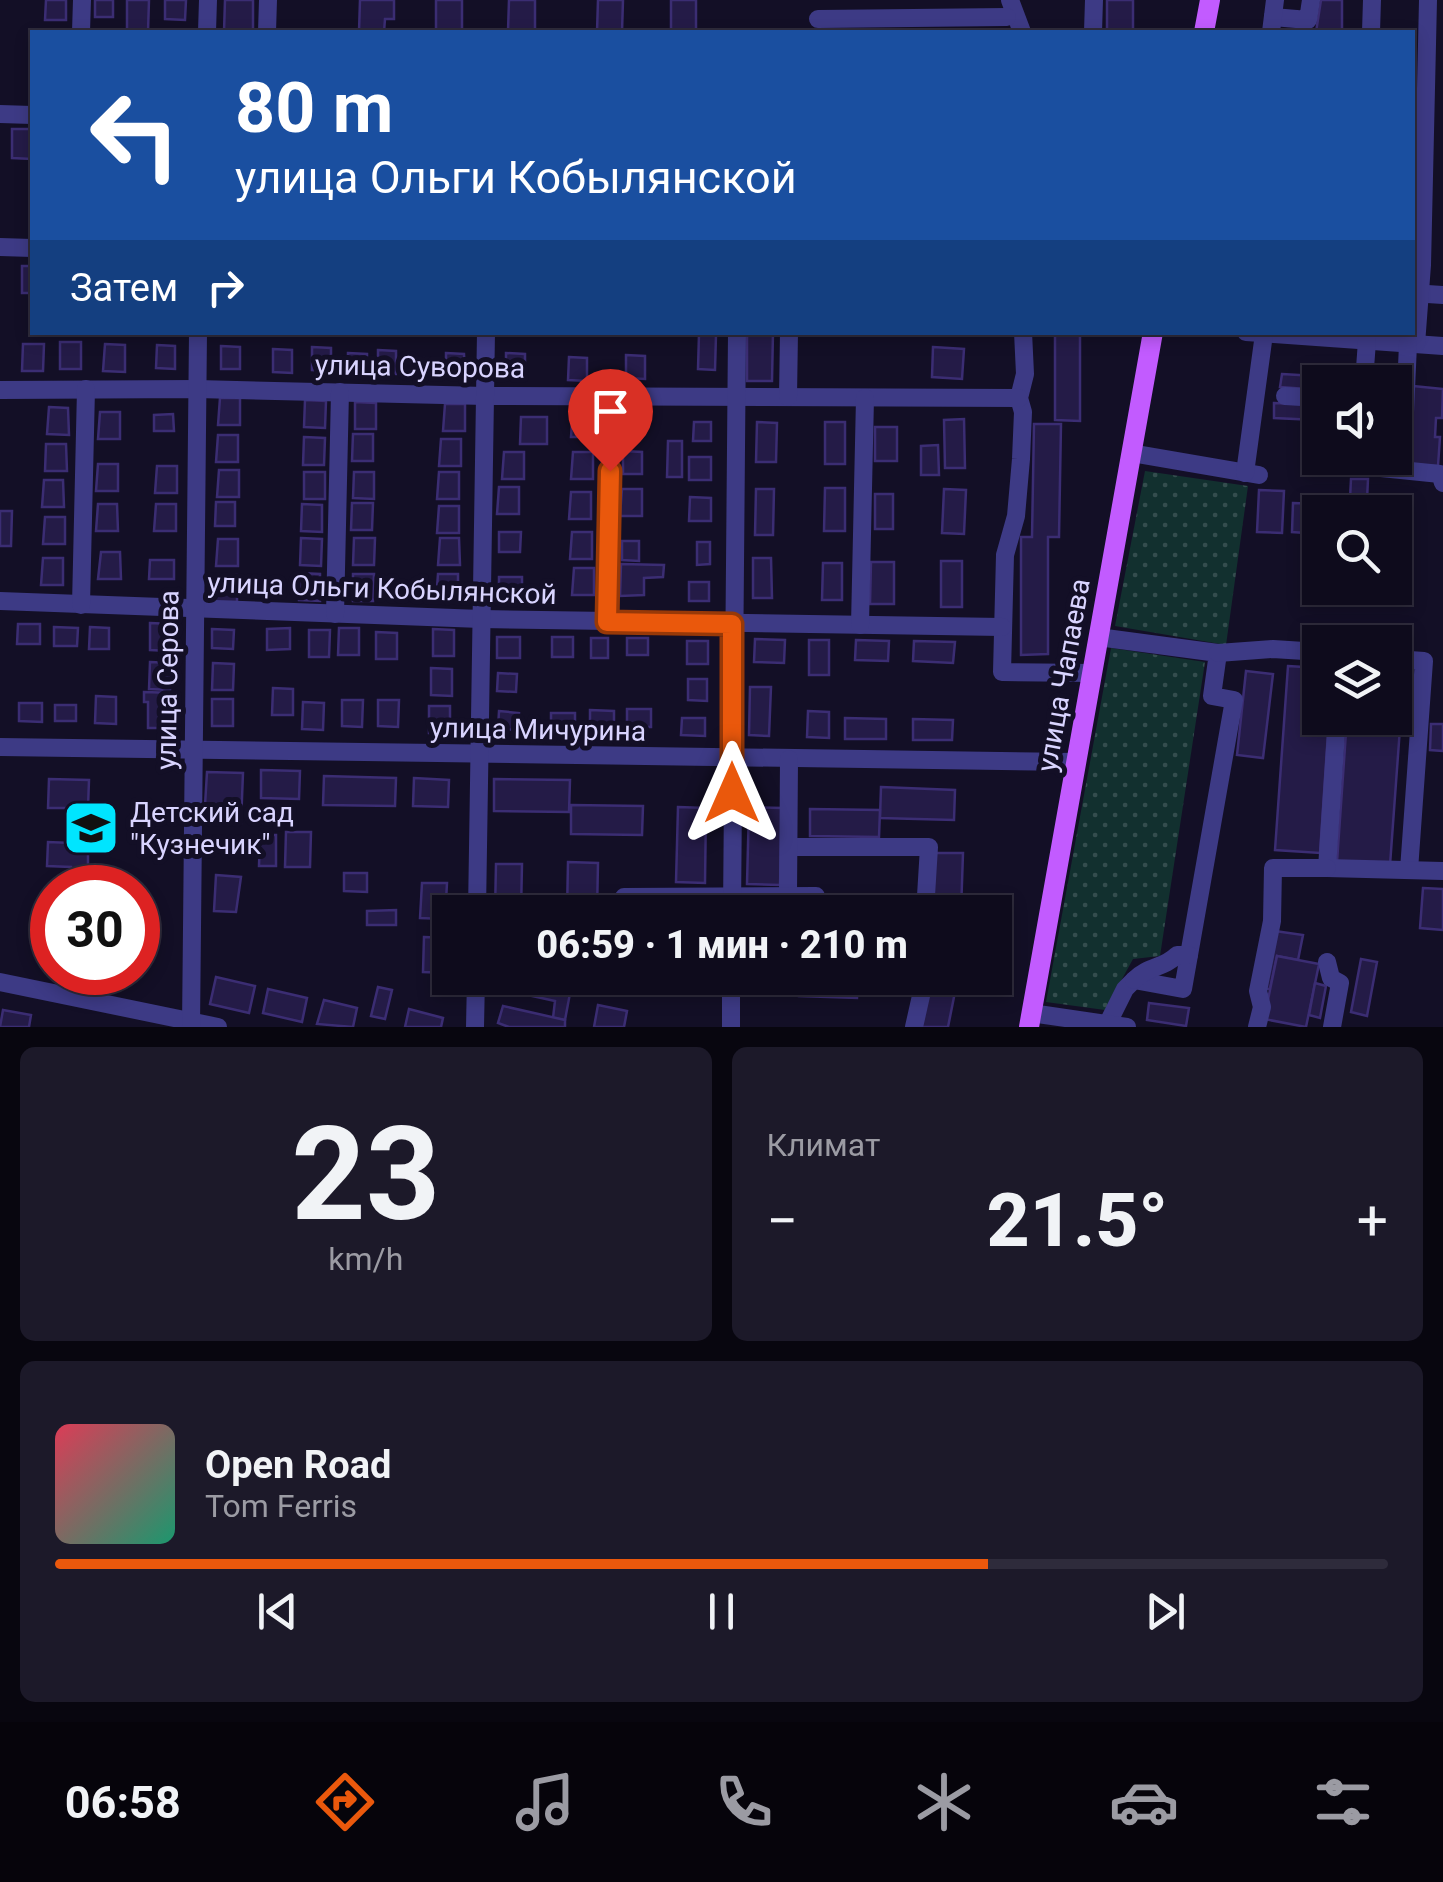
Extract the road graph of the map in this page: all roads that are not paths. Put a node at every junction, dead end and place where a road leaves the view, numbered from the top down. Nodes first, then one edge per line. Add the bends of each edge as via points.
1 (82, 0) edge
2 (208, 0) edge
3 (268, 0) edge
4 (1094, 0) edge
5 (1210, 0) edge
6 (1311, 0) edge
7 (1372, 0) edge
8 (1428, 0) edge
9 (874, 9) edge
10 (1008, 12) edge
11 (1273, 17) edge
12 (818, 19) dead end
13 (81, 30) edge
14 (207, 30) edge
15 (267, 30) edge
16 (1093, 30) edge
17 (1204, 30) edge
18 (1372, 30) edge
19 (0, 114) edge
20 (30, 115) edge
21 (0, 247) edge
22 (30, 248) edge
23 (1417, 266) edge
24 (1443, 267) edge
25 (1416, 293) edge
26 (1443, 295) edge
27 (198, 335) edge
28 (486, 335) edge
29 (737, 335) edge
30 (789, 335) edge
31 (1023, 335) edge
32 (1152, 335) edge
33 (1264, 335) edge
34 (1279, 335) edge
35 (1413, 335) edge
36 (1367, 341) junction
37 (1412, 344) junction
38 (1443, 346) edge
39 (1365, 365) edge
40 (1410, 365) edge
41 (196, 388) junction
42 (86, 389) junction
43 (0, 390) edge
44 (340, 392) junction
45 (484, 396) junction
46 (611, 396) junction
47 (1285, 396) dead end
48 (736, 397) junction
49 (788, 397) junction
50 (1302, 397) edge
51 (865, 398) junction
52 (1019, 398) junction
53 (1131, 454) junction
54 (1412, 471) edge
55 (1443, 483) edge
56 (0, 601) edge
57 (81, 605) junction
58 (195, 610) junction
59 (335, 614) junction
60 (481, 619) junction
61 (607, 622) junction
62 (732, 624) junction
63 (860, 626) junction
64 (1002, 627) junction
65 (1098, 638) junction
66 (1302, 651) edge
67 (1218, 653) junction
68 (1412, 660) edge
69 (1092, 673) junction
70 (1336, 735) edge
71 (0, 748) edge
72 (194, 752) junction
73 (479, 755) junction
74 (733, 759) junction
75 (789, 759) junction
76 (1076, 762) junction
77 (789, 847) junction
78 (1327, 868) junction
79 (1409, 870) junction
80 (1443, 871) edge
81 (477, 895) edge
82 (732, 895) edge
83 (788, 895) edge
84 (926, 895) edge
85 (1189, 956) junction
86 (1326, 962) dead end
87 (1134, 980) junction
88 (0, 982) edge
89 (476, 995) edge
90 (732, 995) edge
91 (921, 995) edge
92 (1030, 1020) edge
93 (192, 1024) edge
94 (1121, 1025) edge
95 (218, 1027) edge
96 (475, 1027) edge
97 (731, 1027) edge
98 (914, 1027) edge
99 (1146, 1027) edge
100 (1257, 1027) edge
101 (1332, 1027) edge

1 - 13 street
2 - 14 street
3 - 15 street
4 - 16 street
5 - 17 main road
6 - 11 street via 1308,20
7 - 18 street
8 - 23 street
9 - 10 street
9 - 12 street
19 - 20 street
21 - 22 street
23 - 24 street
23 - 25 street
25 - 26 street
27 - 41 street, улица Серова
28 - 45 street
29 - 48 street
30 - 49 street
31 - 52 street
32 - 53 main road, улица Чапаева
33 - 53 street via 1252,474
34 - 36 street
35 - 37 street
36 - 37 street
36 - 39 street
37 - 38 street
37 - 40 street
41 - 42 street, улица Суворова
41 - 44 street, улица Суворова
41 - 58 street, улица Серова
42 - 43 street, улица Суворова
42 - 57 street
44 - 45 street, улица Суворова
44 - 59 street
45 - 46 street, улица Суворова
45 - 60 street
46 - 48 street, улица Суворова
46 - 61 street
47 - 50 street
48 - 49 street, улица Суворова
48 - 62 street
49 - 51 street, улица Суворова
51 - 52 street, улица Суворова
51 - 63 street
52 - 64 street via 1022,459 1005,555
53 - 65 main road, улица Чапаева
54 - 55 street via 1440,474
56 - 57 street, улица Ольги Кобылянской
57 - 58 street, улица Ольги Кобылянской
58 - 59 street, улица Ольги Кобылянской
58 - 72 street, улица Серова
59 - 60 street, улица Ольги Кобылянской
60 - 61 street, улица Ольги Кобылянской
60 - 73 street
61 - 62 street, улица Ольги Кобылянской
62 - 63 street, улица Ольги Кобылянской
62 - 74 street
63 - 64 street, улица Ольги Кобылянской
64 - 69 street via 1002,672
65 - 67 street
65 - 69 main road, улица Чапаева
66 - 67 street
67 - 85 street via 1212,696 1234,700
68 - 79 street via 1424,661
69 - 76 main road, улица Чапаева
70 - 78 street
71 - 72 street, улица Мичурина
72 - 73 street, улица Мичурина
72 - 93 street, улица Серова
73 - 74 street, улица Мичурина
73 - 81 street
74 - 75 street, улица Мичурина
74 - 82 street
75 - 76 street, улица Мичурина
75 - 77 street
76 - 92 main road, улица Чапаева
77 - 83 street
77 - 84 street via 929,846
78 - 79 street
78 - 100 street via 1273,868
79 - 80 street
85 - 87 street via 1177,955
85 - 87 street via 1184,989
86 - 101 street via 1340,983
87 - 94 street via 1125,990
88 - 93 street
89 - 96 street
90 - 97 street
91 - 98 street
92 - 94 street
93 - 95 street
94 - 99 street

